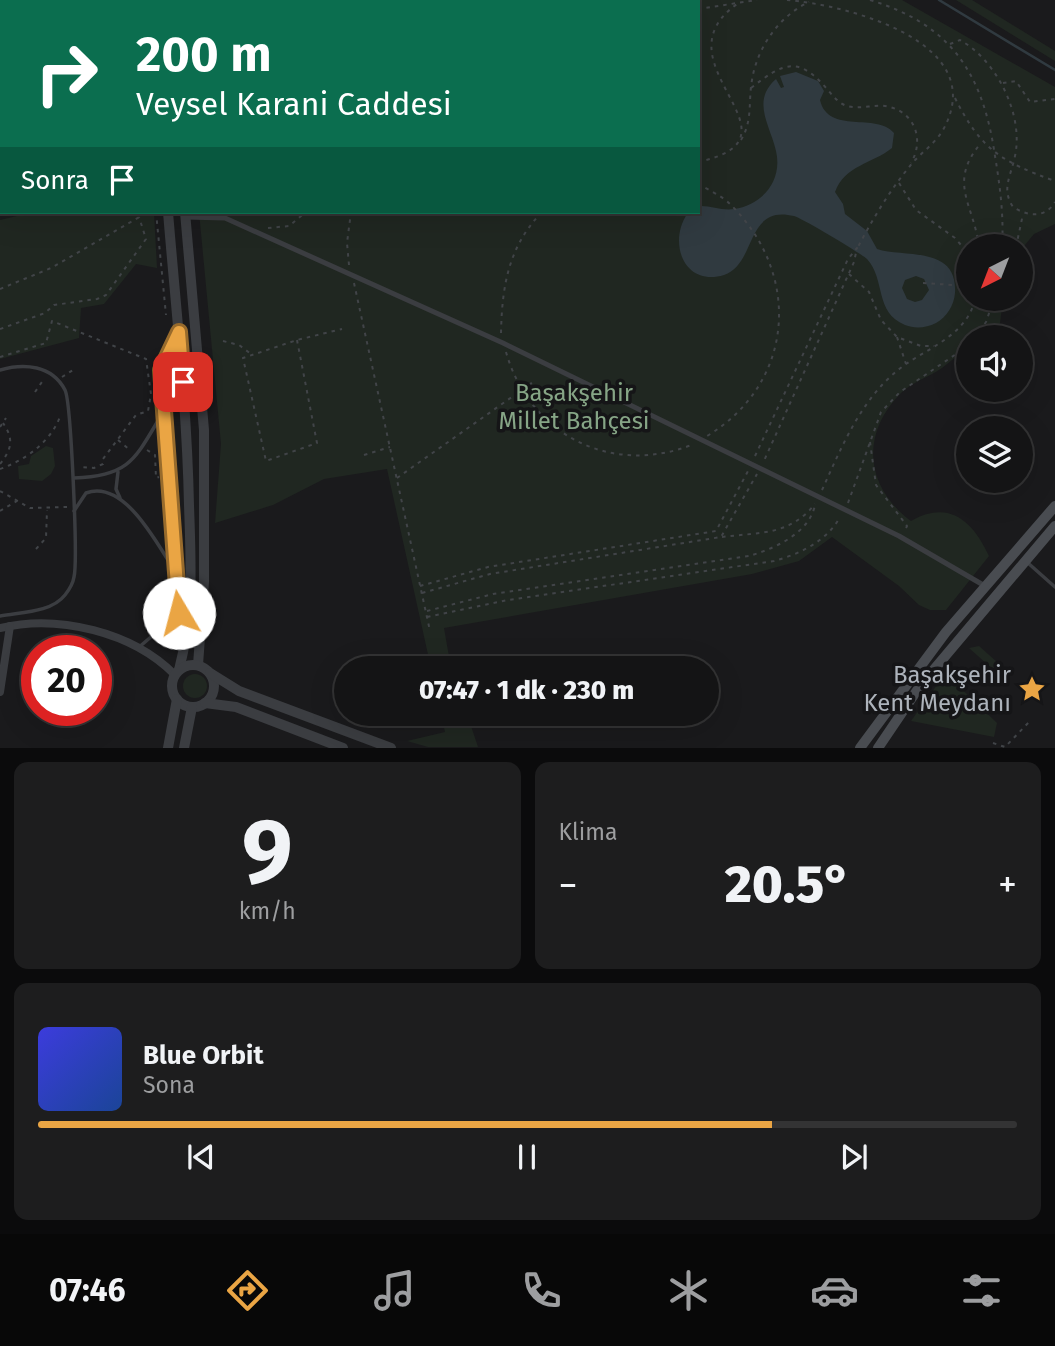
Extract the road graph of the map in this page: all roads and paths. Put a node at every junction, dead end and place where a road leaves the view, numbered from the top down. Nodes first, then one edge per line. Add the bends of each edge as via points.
1 (757, 0) edge
2 (787, 0) edge
3 (870, 0) edge
4 (740, 2) junction
5 (810, 2) junction
6 (700, 9) edge
7 (949, 44) junction
8 (1002, 84) junction
9 (751, 88) junction
10 (954, 97) junction
11 (1055, 99) edge
12 (740, 141) junction
13 (982, 141) junction
14 (995, 153) junction
15 (700, 161) edge
16 (1013, 166) junction
17 (909, 167) junction
18 (1055, 181) edge
19 (899, 183) junction
20 (700, 185) edge
21 (1055, 202) edge
22 (144, 214) edge
23 (156, 214) edge
24 (167, 214) edge
25 (304, 214) edge
26 (351, 214) edge
27 (540, 214) edge
28 (1023, 214) junction
29 (185, 215) edge
30 (139, 217) junction
31 (250, 228) junction
32 (976, 234) edge
33 (1002, 234) edge
34 (1019, 234) edge
35 (956, 239) edge
36 (858, 248) junction
37 (352, 273) junction
38 (849, 274) junction
39 (923, 283) dead end
40 (956, 285) edge
41 (0, 289) edge
42 (970, 312) edge
43 (167, 318) dead end
44 (0, 329) edge
45 (342, 329) dead end
46 (179, 332) junction
47 (897, 336) junction
48 (297, 340) junction
49 (223, 341) dead end
50 (503, 343) junction
51 (935, 346) junction
52 (956, 354) edge
53 (251, 355) junction
54 (0, 357) edge
55 (906, 364) junction
56 (73, 369) dead end
57 (0, 370) edge
58 (57, 380) junction
59 (536, 380) dead end
60 (520, 390) junction
61 (35, 392) dead end
62 (62, 407) dead end
63 (163, 412) junction
64 (6, 418) dead end
65 (3, 423) junction
66 (0, 427) edge
67 (117, 440) junction
68 (702, 440) junction
69 (870, 441) junction
70 (390, 447) junction
71 (137, 454) junction
72 (364, 454) dead end
73 (72, 463) junction
74 (0, 464) edge
75 (751, 464) junction
76 (760, 468) junction
77 (0, 469) edge
78 (118, 470) junction
79 (167, 476) junction
80 (73, 478) junction
81 (397, 478) junction
82 (0, 491) edge
83 (819, 496) junction
84 (18, 500) junction
85 (121, 500) junction
86 (815, 504) junction
87 (72, 506) junction
88 (1055, 506) edge
89 (845, 509) junction
90 (47, 510) junction
91 (0, 511) edge
92 (73, 513) junction
93 (1055, 527) edge
94 (721, 537) junction
95 (901, 537) junction
96 (36, 549) dead end
97 (1026, 560) junction
98 (174, 569) junction
99 (420, 586) junction
100 (985, 586) junction
101 (1055, 587) edge
102 (422, 593) junction
103 (426, 611) junction
104 (179, 613) junction
105 (0, 616) edge
106 (427, 617) junction
107 (10, 626) junction
108 (190, 626) junction
109 (0, 628) edge
110 (430, 631) dead end
111 (138, 648) junction
112 (198, 665) junction
113 (177, 673) junction
114 (210, 673) junction
115 (0, 692) edge
116 (177, 699) junction
117 (205, 703) junction
118 (192, 707) junction
119 (1030, 721) dead end
120 (993, 743) dead end
121 (168, 747) edge
122 (184, 747) edge
123 (343, 747) edge
124 (391, 747) edge
125 (860, 747) edge
126 (878, 747) edge

1 - 4 path
2 - 5 path
3 - 7 path via 909,15
4 - 6 path
4 - 12 path via 716,24 709,49 742,125
5 - 9 path via 795,9 767,41
5 - 10 path via 883,22 909,35 941,63
7 - 8 path via 960,40 968,45
7 - 14 path via 985,102
8 - 11 path via 1016,81 1030,102
8 - 16 path via 1015,136
9 - 12 path via 749,127
9 - 17 path via 775,69 792,65 813,71 838,101 850,107 890,106 903,112 918,140
10 - 13 path
10 - 17 path via 942,131
12 - 15 path via 732,152
13 - 14 path
13 - 32 path via 965,165 964,181
14 - 16 path
14 - 33 path
16 - 18 path
16 - 28 path via 1007,198
17 - 19 path
19 - 35 path via 916,210
19 - 36 path
20 - 68 path via 728,201 760,239 775,272 781,317 773,359 754,396
21 - 28 path via 1045,213
22 - 30 path
23 - 43 path
24 - 46 street
25 - 31 path via 289,226
26 - 37 path via 347,243
27 - 50 path via 514,254 502,287
28 - 34 path
29 - 31 street via 225,218
29 - 112 street via 204,429 204,582
30 - 41 path via 51,268
30 - 44 path via 146,239 106,295 54,305 45,313
31 - 37 street
36 - 38 path
36 - 75 path via 848,259
37 - 50 street
37 - 70 path
38 - 47 path via 869,292 881,320
38 - 76 path
39 - 40 path
42 - 51 path via 967,320
45 - 48 path
46 - 63 lane via 161,370
46 - 108 street via 187,431
47 - 51 path via 921,346
47 - 55 path
48 - 53 path
48 - 53 path via 317,443 266,461 243,358
49 - 53 path via 239,345
50 - 60 path
50 - 68 street
51 - 55 path
52 - 69 path via 893,398 877,420
54 - 67 path via 46,343 52,321 146,359 151,394 148,411 135,415
55 - 83 path via 862,410
56 - 58 path
57 - 58 lane via 26,365 51,373
58 - 61 path via 45,378
58 - 73 lane via 68,401
59 - 60 path
60 - 68 path via 550,423 600,452 641,457 675,452
60 - 81 path
62 - 77 path via 47,439
63 - 71 lane
63 - 79 lane
64 - 65 path
65 - 66 path
65 - 74 path via 12,436
67 - 71 path
67 - 73 path via 103,464 82,468
68 - 75 street
69 - 89 path
69 - 95 path via 876,485 907,526
70 - 72 path
70 - 81 path
71 - 78 lane
71 - 79 path via 141,457 146,450 153,451 156,478
73 - 80 lane
75 - 76 street
75 - 99 path via 716,531 488,568
76 - 83 street
76 - 94 path
78 - 80 lane via 104,477
78 - 85 lane via 116,489
79 - 98 lane
80 - 87 lane
81 - 99 path
82 - 84 path
83 - 86 path
83 - 89 street
84 - 90 path via 30,508
84 - 91 path
85 - 92 lane via 107,491 92,491
85 - 98 lane
86 - 94 path via 786,529
86 - 103 path via 797,532 770,550 749,556 493,594
87 - 90 path
87 - 92 lane
88 - 100 main road
89 - 95 street
89 - 106 path via 824,537 774,561 508,600
90 - 96 path via 46,538
92 - 105 lane via 75,570 66,594 53,605
93 - 97 main road
94 - 102 path via 490,574
95 - 100 street
97 - 101 lane
97 - 126 main road via 920,686
98 - 104 lane
99 - 102 path
100 - 125 main road
102 - 103 path
103 - 106 path
104 - 108 lane
104 - 111 lane
106 - 110 path
107 - 109 street
107 - 111 street via 75,626
107 - 115 street
108 - 113 street
111 - 113 street
112 - 113 street
112 - 114 street
113 - 116 street via 172,687
114 - 117 street via 214,692
114 - 124 street via 239,691
116 - 118 street
116 - 121 street
117 - 118 street
117 - 123 street via 236,707
118 - 122 street
119 - 120 path via 1005,747

